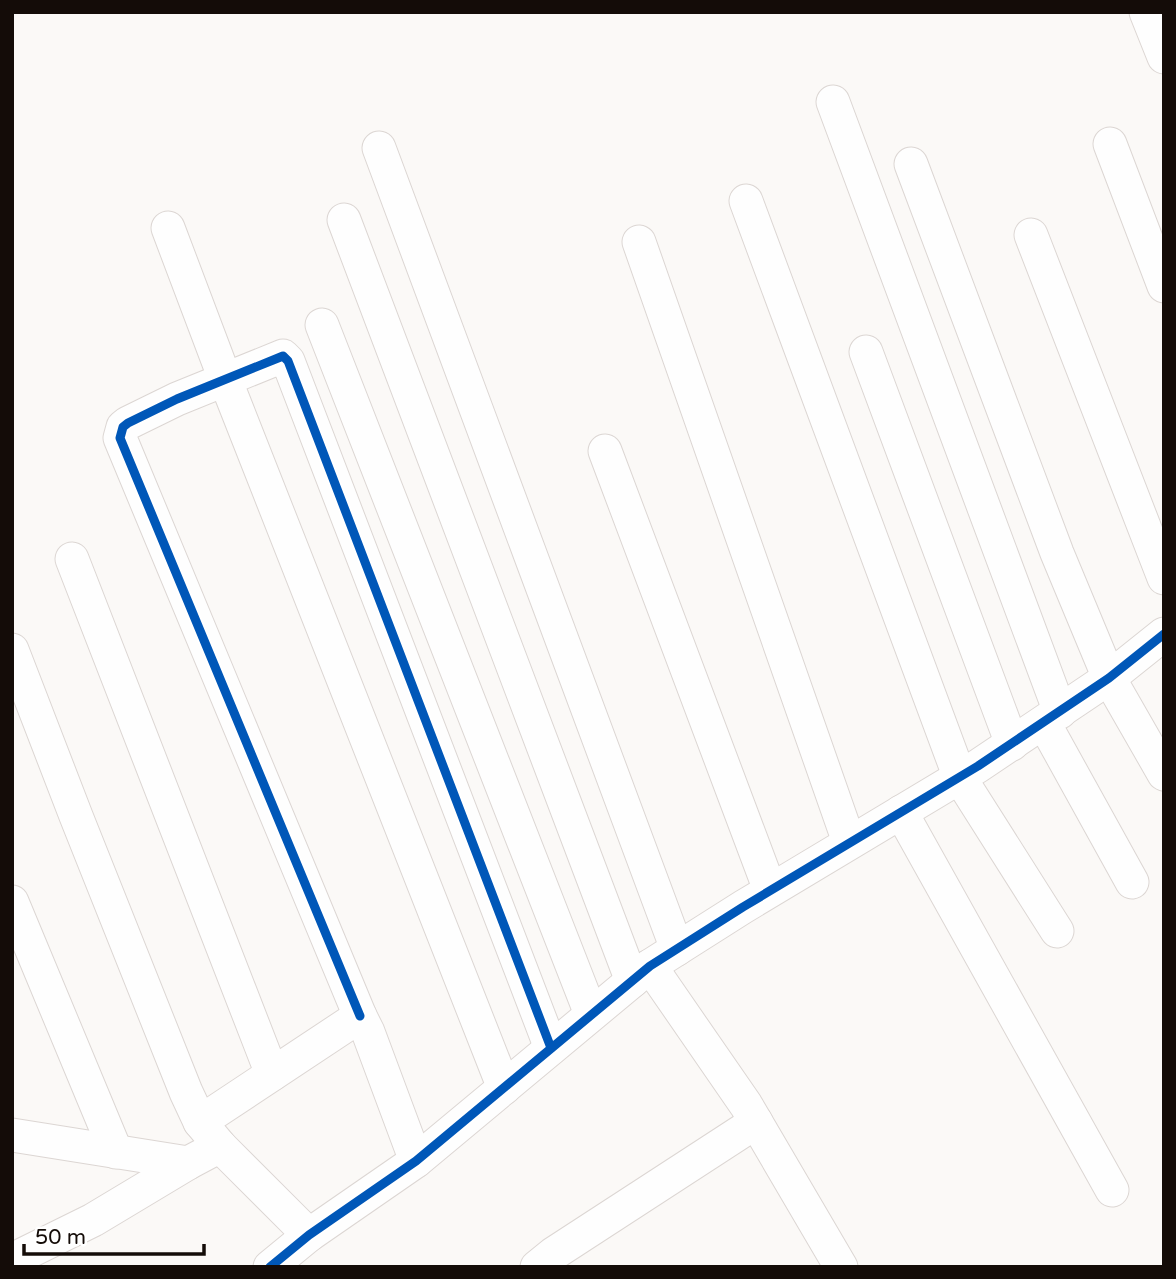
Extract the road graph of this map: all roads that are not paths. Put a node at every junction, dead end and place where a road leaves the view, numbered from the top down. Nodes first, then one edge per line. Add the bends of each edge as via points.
1 (1146, 12) edge
2 (1164, 57) edge
3 (833, 102) dead end
4 (1110, 144) dead end
5 (379, 148) dead end
6 (911, 164) dead end
7 (746, 201) dead end
8 (344, 220) dead end
9 (168, 228) dead end
10 (1031, 235) dead end
11 (639, 242) dead end
12 (1164, 286) edge
13 (322, 325) dead end
14 (866, 352) dead end
15 (225, 379) junction
16 (605, 452) dead end
17 (72, 559) dead end
18 (1164, 578) edge
19 (1164, 634) edge
20 (12, 650) edge
21 (1109, 678) junction
22 (1052, 717) junction
23 (1012, 744) junction
24 (1164, 774) edge
25 (960, 778) junction
26 (901, 812) junction
27 (849, 842) junction
28 (1132, 882) dead end
29 (770, 890) junction
30 (12, 902) edge
31 (1057, 931) dead end
32 (653, 965) junction
33 (590, 1014) junction
34 (360, 1016) junction
35 (551, 1048) junction
36 (272, 1074) junction
37 (504, 1088) junction
38 (756, 1122) junction
39 (210, 1134) junction
40 (12, 1135) edge
41 (116, 1152) junction
42 (416, 1161) junction
43 (188, 1163) junction
44 (1112, 1190) dead end
45 (309, 1235) junction
46 (12, 1260) edge
47 (838, 1266) edge
48 (270, 1267) edge
49 (537, 1267) edge

1 - 2 street
3 - 22 street
4 - 12 street
5 - 32 street
6 - 21 street via 1057,553
7 - 25 street
8 - 32 street
9 - 15 street
10 - 18 street
11 - 27 street
13 - 33 street
14 - 23 street
15 - 34 street via 128,423 120,438
15 - 35 street via 283,356 288,360
15 - 37 street
16 - 29 street
17 - 36 street
19 - 21 street
20 - 39 street via 176,1067
21 - 22 street
21 - 24 street
22 - 23 street
22 - 28 street
23 - 25 street
25 - 26 street
25 - 31 street
26 - 27 street
26 - 44 street
27 - 29 street
29 - 32 street
30 - 41 street
32 - 33 street
32 - 38 street
33 - 35 street
34 - 36 street
34 - 42 street
35 - 37 street
36 - 39 street
37 - 42 street
38 - 47 street
38 - 49 street
39 - 43 street
39 - 45 street
40 - 41 street
41 - 43 street
42 - 45 street
43 - 46 street via 93,1220
45 - 48 street

